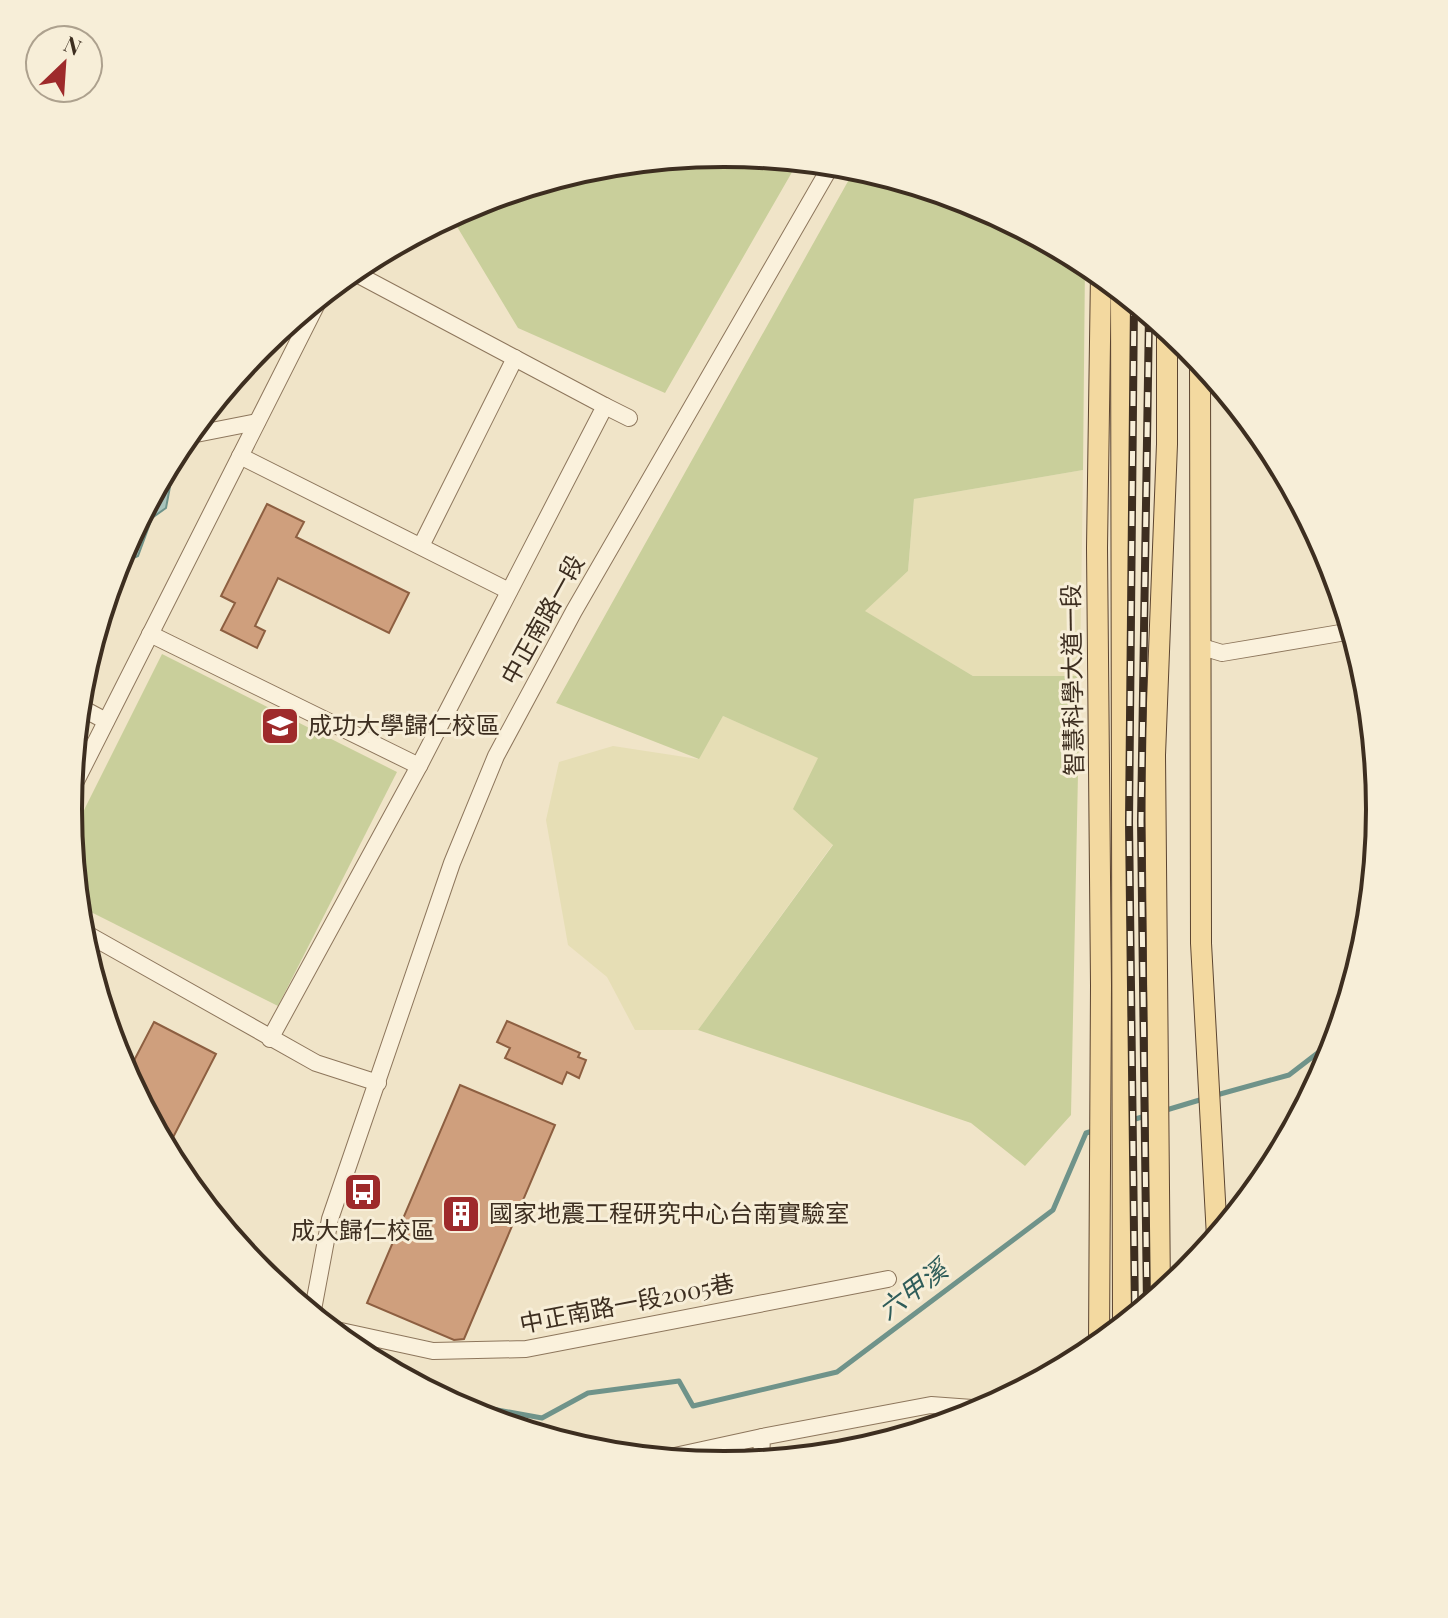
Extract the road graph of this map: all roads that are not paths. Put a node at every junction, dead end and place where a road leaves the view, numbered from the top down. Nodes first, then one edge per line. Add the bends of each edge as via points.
1 (826, 175) edge
2 (363, 278) edge
3 (1101, 290) edge
4 (1110, 296) edge
5 (1121, 305) edge
6 (309, 319) edge
7 (1101, 337) junction
8 (1167, 345) edge
9 (515, 358) junction
10 (1200, 379) edge
11 (605, 406) junction
12 (629, 418) dead end
13 (257, 422) junction
14 (204, 432) edge
15 (240, 456) junction
16 (421, 546) junction
17 (509, 591) junction
18 (1341, 633) edge
19 (150, 634) junction
20 (1202, 647) junction
21 (89, 712) edge
22 (106, 721) junction
23 (419, 766) junction
24 (83, 767) edge
25 (95, 939) edge
26 (270, 1039) junction
27 (378, 1083) junction
28 (1217, 1220) edge
29 (888, 1279) dead end
30 (1160, 1280) edge
31 (314, 1303) edge
32 (1123, 1312) edge
33 (1099, 1330) edge
34 (355, 1334) edge
35 (957, 1407) edge
36 (762, 1437) junction
37 (700, 1450) edge
38 (761, 1450) edge

1 - 27 street, 中正南路一段 via 496,756 452,863
2 - 9 street
3 - 7 main road, 智慧科學大道一段
4 - 7 main road
5 - 32 main road, 智慧科學大道一段
6 - 13 street
7 - 33 main road, 智慧科學大道一段
8 - 30 main road via 1155,755
9 - 11 street
9 - 16 street
10 - 20 main road
11 - 12 street
11 - 17 street
13 - 14 street
13 - 15 street
15 - 16 street
15 - 19 street
16 - 17 street
17 - 23 street
18 - 20 street via 1222,653
19 - 22 street
19 - 23 street
20 - 28 main road via 1201,943
21 - 22 street
22 - 24 street
23 - 26 street
25 - 26 street
26 - 27 street via 316,1063
27 - 31 street, 中正南路一段 via 330,1219
29 - 34 street, 中正南路一段2005巷 via 526,1349 433,1351
35 - 36 street via 931,1405
36 - 37 street
36 - 38 street

